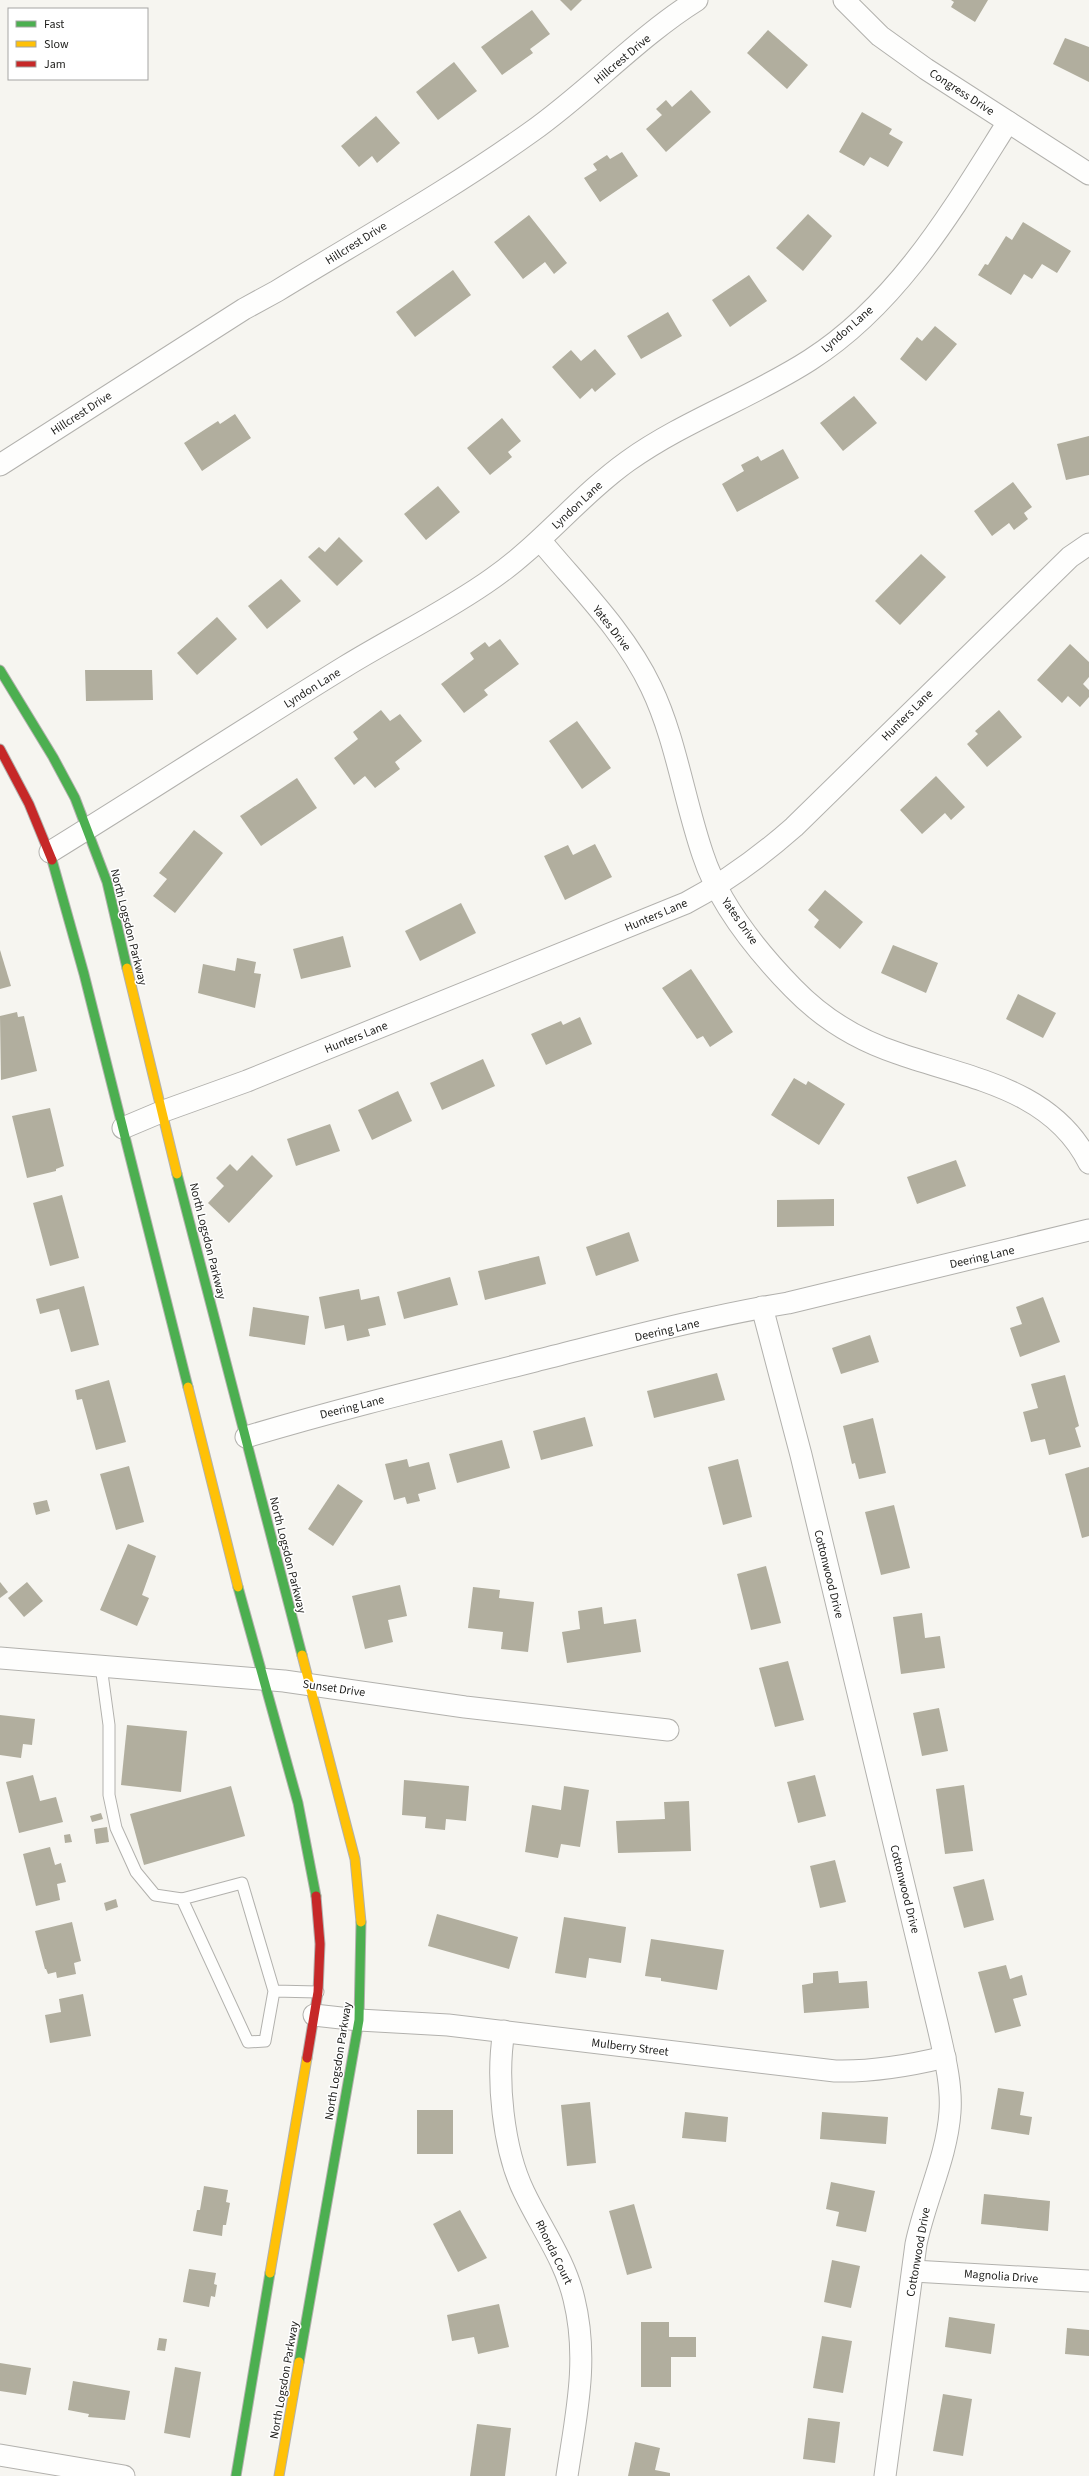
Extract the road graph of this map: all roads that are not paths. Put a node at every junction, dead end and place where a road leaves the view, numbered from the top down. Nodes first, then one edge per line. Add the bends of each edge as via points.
1 (697, 0) edge
2 (844, 0) edge
3 (1008, 122) junction
4 (1089, 174) edge
5 (0, 465) edge
6 (540, 540) junction
7 (1089, 544) edge
8 (0, 670) edge
9 (0, 749) edge
10 (88, 828) junction
11 (50, 852) junction
12 (717, 887) junction
13 (161, 1112) junction
14 (123, 1128) junction
15 (1089, 1163) edge
16 (1089, 1230) edge
17 (762, 1307) junction
18 (246, 1437) junction
19 (0, 1658) edge
20 (101, 1666) junction
21 (265, 1681) junction
22 (308, 1685) junction
23 (668, 1730) dead end
24 (182, 1899) junction
25 (274, 1991) junction
26 (318, 1992) junction
27 (314, 2015) junction
28 (359, 2020) junction
29 (504, 2031) junction
30 (945, 2057) junction
31 (913, 2271) junction
32 (1089, 2281) edge
33 (0, 2454) edge
34 (124, 2476) edge
35 (236, 2476) edge
36 (279, 2476) edge
37 (567, 2476) edge
38 (884, 2476) edge

1 - 5 street, Hillcrest Drive via 677,12 585,90 525,136 466,175 244,309
2 - 3 street, Congress Drive via 880,36
3 - 4 street, Congress Drive
3 - 6 street, Lyndon Lane via 939,231 903,277 860,321 812,359 760,390 677,430 650,446 601,482
6 - 10 street, Lyndon Lane via 515,562 474,590 345,667
6 - 12 street, Yates Drive via 622,639 651,686 662,713 702,855
7 - 12 street, Hunters Lane via 1070,557 794,827 768,850
8 - 10 main road, North Logsdon Parkway via 53,757
9 - 11 main road via 29,804
10 - 11 street, Lyndon Lane
10 - 13 main road, North Logsdon Parkway via 107,882
11 - 14 main road
12 - 13 street, Hunters Lane via 686,903 247,1081
12 - 15 street, Yates Drive via 730,910 793,988 831,1020 873,1044 990,1082 1034,1102 1071,1135
13 - 14 street, Hunters Lane
13 - 18 main road, North Logsdon Parkway
14 - 21 main road via 238,1588
16 - 17 street, Deering Lane via 788,1303
17 - 18 street, Deering Lane via 312,1417
17 - 30 street, Cottonwood Drive via 803,1463
18 - 22 main road, North Logsdon Parkway
19 - 20 street, Sunset Drive
20 - 21 street, Sunset Drive
20 - 24 lane via 109,1725 110,1795 116,1828 136,1872 155,1895
21 - 22 street, Sunset Drive
21 - 26 main road via 298,1803 316,1896 320,1944
22 - 23 street, Sunset Drive via 465,1707
22 - 28 main road, North Logsdon Parkway via 355,1858 362,1904 363,1951
24 - 25 lane via 242,1883
24 - 25 lane via 248,2042 265,2041
25 - 26 lane
26 - 27 main road
27 - 28 street, Mulberry Street
27 - 35 main road
28 - 29 street, Mulberry Street via 448,2024
28 - 36 main road, North Logsdon Parkway
29 - 30 street, Mulberry Street via 835,2071 861,2072 904,2067
29 - 37 street, Rhonda Court via 501,2049 504,2124 508,2147 523,2192 567,2275 579,2321 582,2370
30 - 31 street, Cottonwood Drive via 950,2111 946,2138 922,2218
31 - 32 street, Magnolia Drive
31 - 38 street, Cottonwood Drive
33 - 34 street

